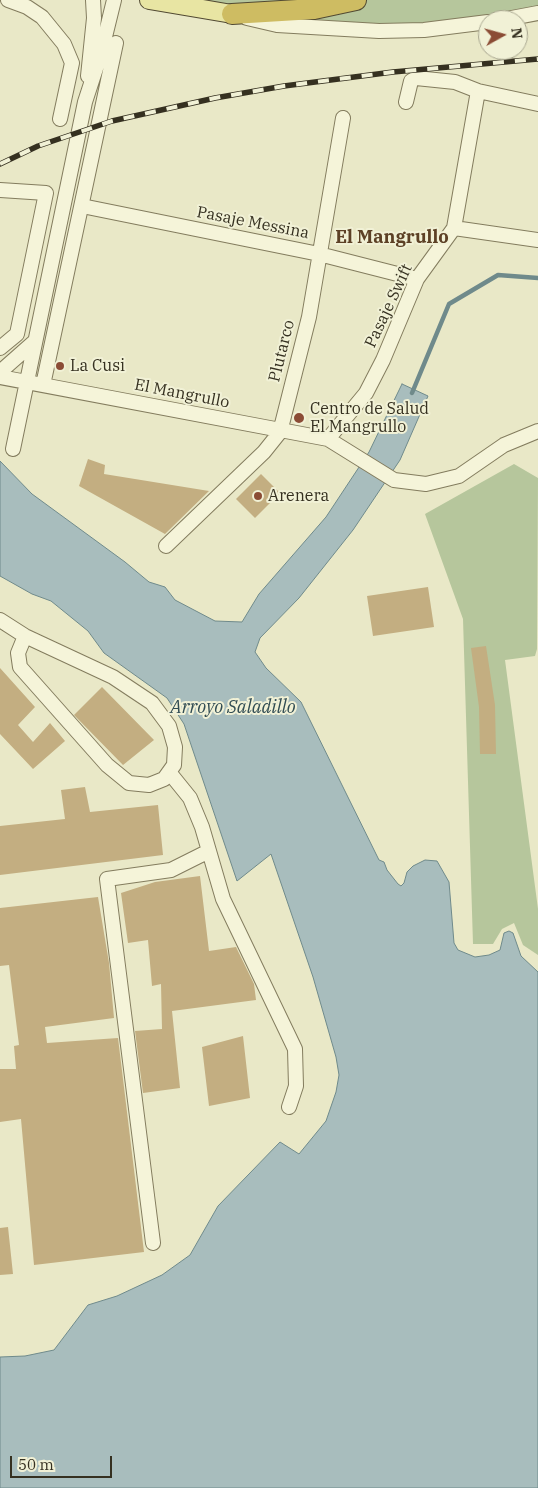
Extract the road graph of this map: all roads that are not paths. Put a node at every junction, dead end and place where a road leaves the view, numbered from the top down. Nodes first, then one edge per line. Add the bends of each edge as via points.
1 (8, 0) edge
2 (93, 0) edge
3 (114, 0) edge
4 (149, 0) edge
5 (356, 0) edge
6 (232, 14) junction
7 (478, 23) edge
8 (116, 42) dead end
9 (478, 91) junction
10 (86, 102) junction
11 (406, 102) dead end
12 (538, 104) edge
13 (343, 118) dead end
14 (60, 119) dead end
15 (0, 190) edge
16 (82, 206) junction
17 (454, 228) junction
18 (538, 240) edge
19 (319, 254) junction
20 (417, 279) junction
21 (34, 342) junction
22 (0, 348) edge
23 (0, 372) edge
24 (0, 378) edge
25 (26, 382) junction
26 (42, 385) junction
27 (538, 431) edge
28 (280, 432) junction
29 (328, 439) junction
30 (12, 450) dead end
31 (166, 546) dead end
32 (0, 620) edge
33 (25, 636) junction
34 (169, 772) junction
35 (209, 851) junction
36 (289, 1107) dead end
37 (153, 1243) dead end

1 - 14 street via 42,17 64,44 72,63
2 - 10 street
3 - 10 street
4 - 6 main road
5 - 6 highway via 314,9
6 - 7 street via 276,25 334,30 424,30
8 - 16 street
9 - 11 street via 455,82 416,78 411,81
9 - 12 street
9 - 17 street, Pasaje Swift
10 - 21 street
13 - 19 street, Plutarco
15 - 22 street via 46,193 17,334
16 - 19 street, Pasaje Messina
16 - 26 street
17 - 18 street
17 - 20 street, Pasaje Swift
19 - 20 street, Pasaje Messina
19 - 28 street, Plutarco via 309,317
20 - 29 street, Pasaje Swift via 366,393
21 - 23 street
21 - 25 street
24 - 25 street, El Mangrullo
25 - 26 street, El Mangrullo
25 - 30 street
26 - 28 street, El Mangrullo
27 - 29 street via 504,445 459,476 426,484 394,480
28 - 29 street, El Mangrullo
28 - 31 street, Plutarco via 264,452
32 - 33 street
33 - 34 street via 113,677 152,703 169,726 175,746 174,765
33 - 34 street via 18,653 20,667 107,765 129,782 149,785
34 - 35 street via 190,798
35 - 36 street via 223,899 295,1048 296,1086
35 - 37 street via 171,870 107,880

